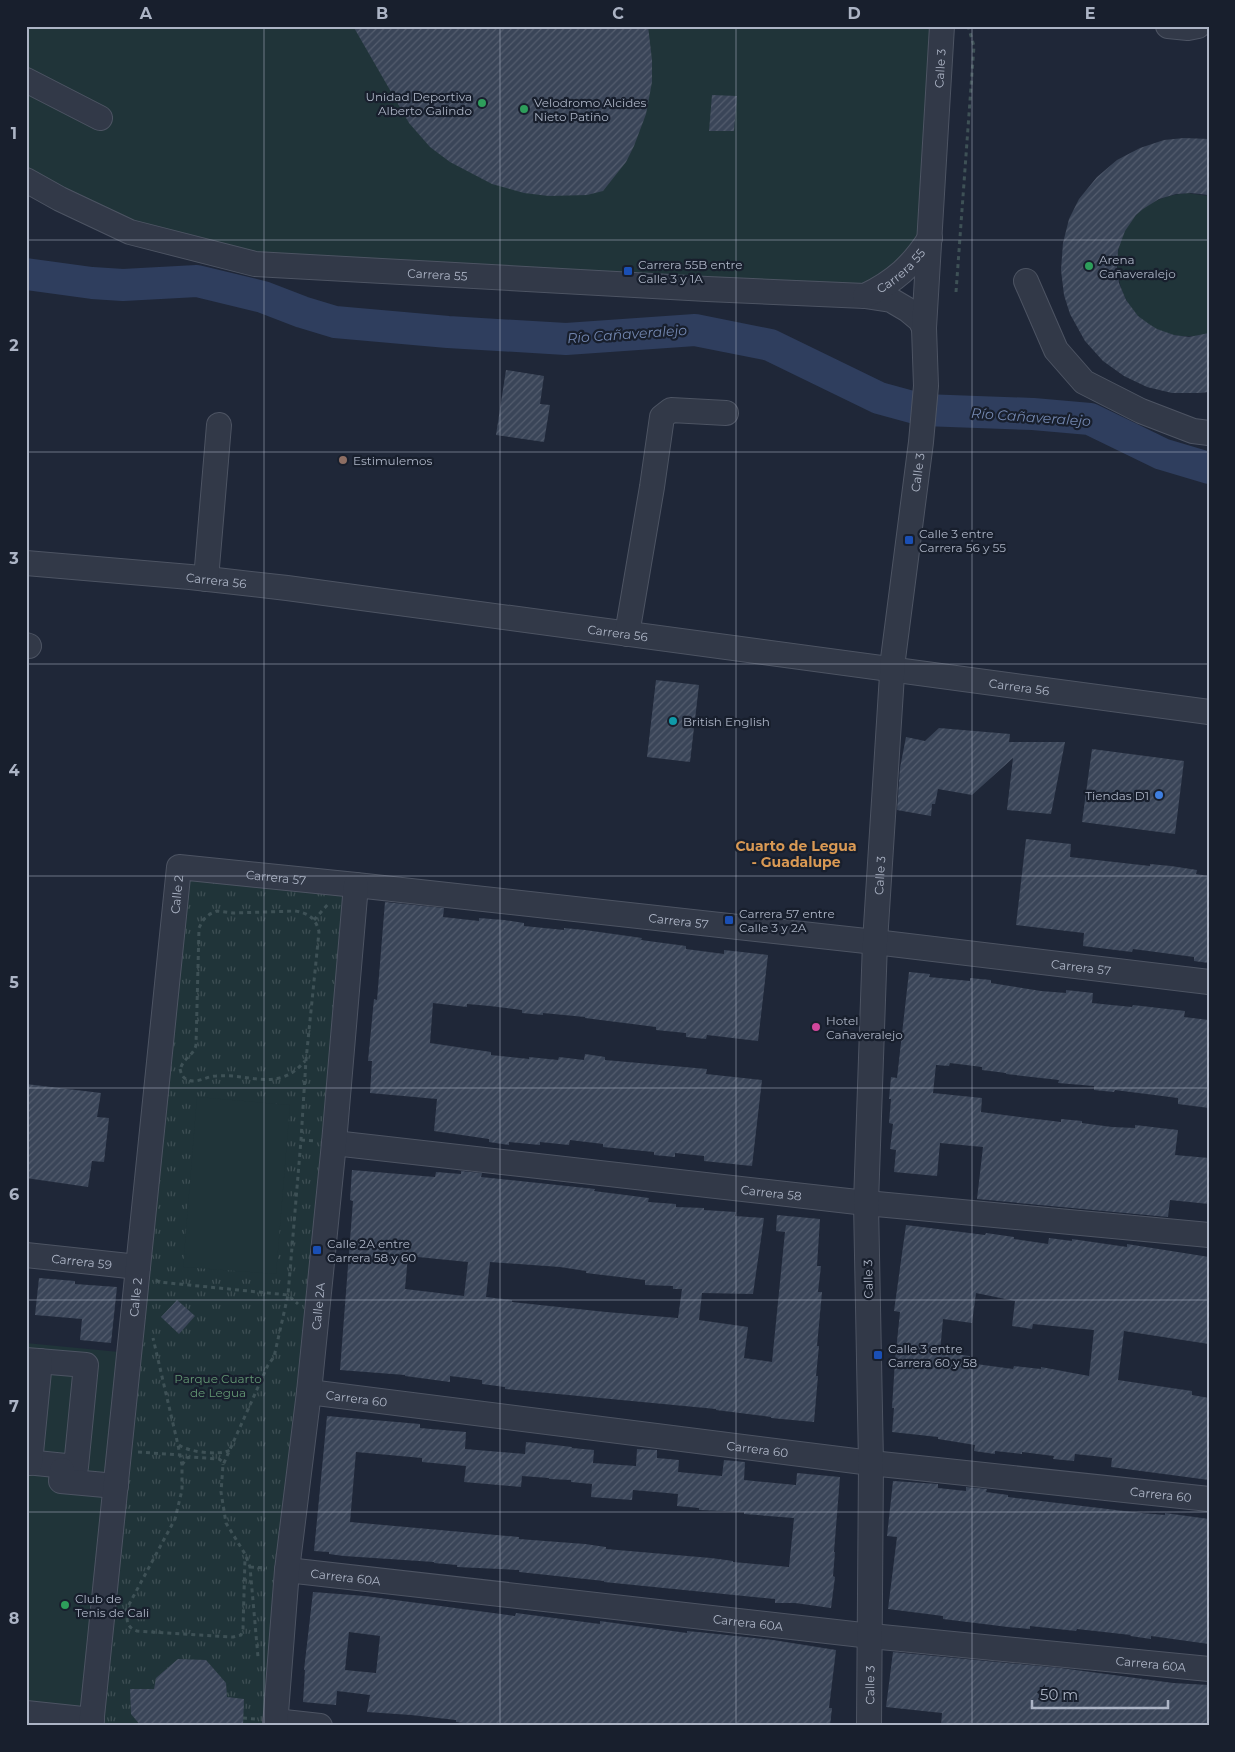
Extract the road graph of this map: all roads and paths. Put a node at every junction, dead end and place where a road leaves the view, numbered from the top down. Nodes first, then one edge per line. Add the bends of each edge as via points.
1 (942, 26) edge
2 (968, 26) edge
3 (1168, 26) edge
4 (1198, 26) edge
5 (26, 80) edge
6 (100, 118) dead end
7 (26, 180) edge
8 (930, 238) junction
9 (1026, 281) dead end
10 (956, 292) dead end
11 (865, 296) junction
12 (924, 328) junction
13 (726, 413) dead end
14 (219, 425) dead end
15 (1209, 433) edge
16 (26, 563) edge
17 (206, 579) junction
18 (627, 634) junction
19 (892, 670) junction
20 (1209, 712) edge
21 (179, 867) joint
22 (356, 885) junction
23 (875, 942) junction
24 (1209, 982) edge
25 (306, 1060) junction
26 (180, 1069) junction
27 (178, 1078) dead end
28 (334, 1143) junction
29 (866, 1203) junction
30 (1209, 1235) edge
31 (26, 1255) edge
32 (148, 1270) junction
33 (159, 1282) junction
34 (158, 1290) dead end
35 (288, 1295) junction
36 (300, 1306) dead end
37 (153, 1334) dead end
38 (33, 1360) edge
39 (309, 1392) junction
40 (178, 1445) junction
41 (232, 1448) junction
42 (120, 1451) junction
43 (180, 1455) junction
44 (28, 1463) edge
45 (871, 1463) junction
46 (182, 1464) junction
47 (62, 1466) junction
48 (223, 1466) junction
49 (116, 1486) junction
50 (1209, 1499) edge
51 (245, 1554) junction
52 (288, 1570) junction
53 (126, 1608) junction
54 (123, 1616) dead end
55 (871, 1636) junction
56 (259, 1665) dead end
57 (1209, 1669) edge
58 (26, 1713) edge
59 (92, 1723) edge
60 (267, 1723) edge
61 (320, 1726) edge
62 (869, 1726) edge

1 - 8 street, Calle 3
2 - 10 path via 974,46
3 - 4 street
5 - 6 street
7 - 11 street, Carrera 55 via 130,232 255,264
8 - 11 street, Carrera 55 via 903,273
8 - 12 street, Calle 3
9 - 15 street via 1056,350 1084,382 1141,411 1193,431
11 - 12 street, Carrera 55 via 891,300 920,320
12 - 19 street, Calle 3 via 926,386 921,442
13 - 18 street via 671,410 662,417
14 - 17 street
16 - 17 street, Carrera 56
17 - 18 street, Carrera 56
18 - 19 street, Carrera 56
19 - 20 street, Carrera 56
19 - 23 street, Calle 3
21 - 22 street, Carrera 57
21 - 32 street, Calle 2 via 156,1092
22 - 23 street, Carrera 57
22 - 28 street, Calle 2A
23 - 24 street, Carrera 57
23 - 29 street, Calle 3
25 - 26 path via 289,1076 274,1079 216,1076 196,1081 187,1080
25 - 26 path via 319,932 314,920 295,911 217,911 203,920 199,928 196,1045
25 - 35 path
26 - 27 path
28 - 29 street, Carrera 58
28 - 39 street, Calle 2A
29 - 30 street, Carrera 58
29 - 45 street, Calle 3
31 - 32 street, Carrera 59
32 - 33 path
32 - 33 path
32 - 42 street, Calle 2
33 - 34 path
33 - 35 path
35 - 36 path
35 - 41 path via 274,1357
37 - 40 path
38 - 44 street
38 - 47 street via 86,1365 76,1467
39 - 45 street, Carrera 60
39 - 52 street, Calle 2A
40 - 41 path via 188,1450 222,1453
40 - 43 path
41 - 48 path
42 - 43 path
42 - 49 street, Calle 2
43 - 46 path
44 - 47 street
45 - 50 street, Carrera 60
45 - 55 street, Calle 3
46 - 48 path via 190,1457 219,1459
46 - 53 path via 182,1490 175,1519
47 - 49 street via 61,1481
48 - 51 path via 221,1492 226,1523
49 - 59 street, Calle 2
51 - 53 path via 241,1635 137,1631 130,1629 127,1623
51 - 56 path via 250,1567
52 - 55 street, Carrera 60A
52 - 60 street, Calle 2A
53 - 54 path
55 - 57 street, Carrera 60A
55 - 62 street, Calle 3
58 - 59 street
60 - 61 street

